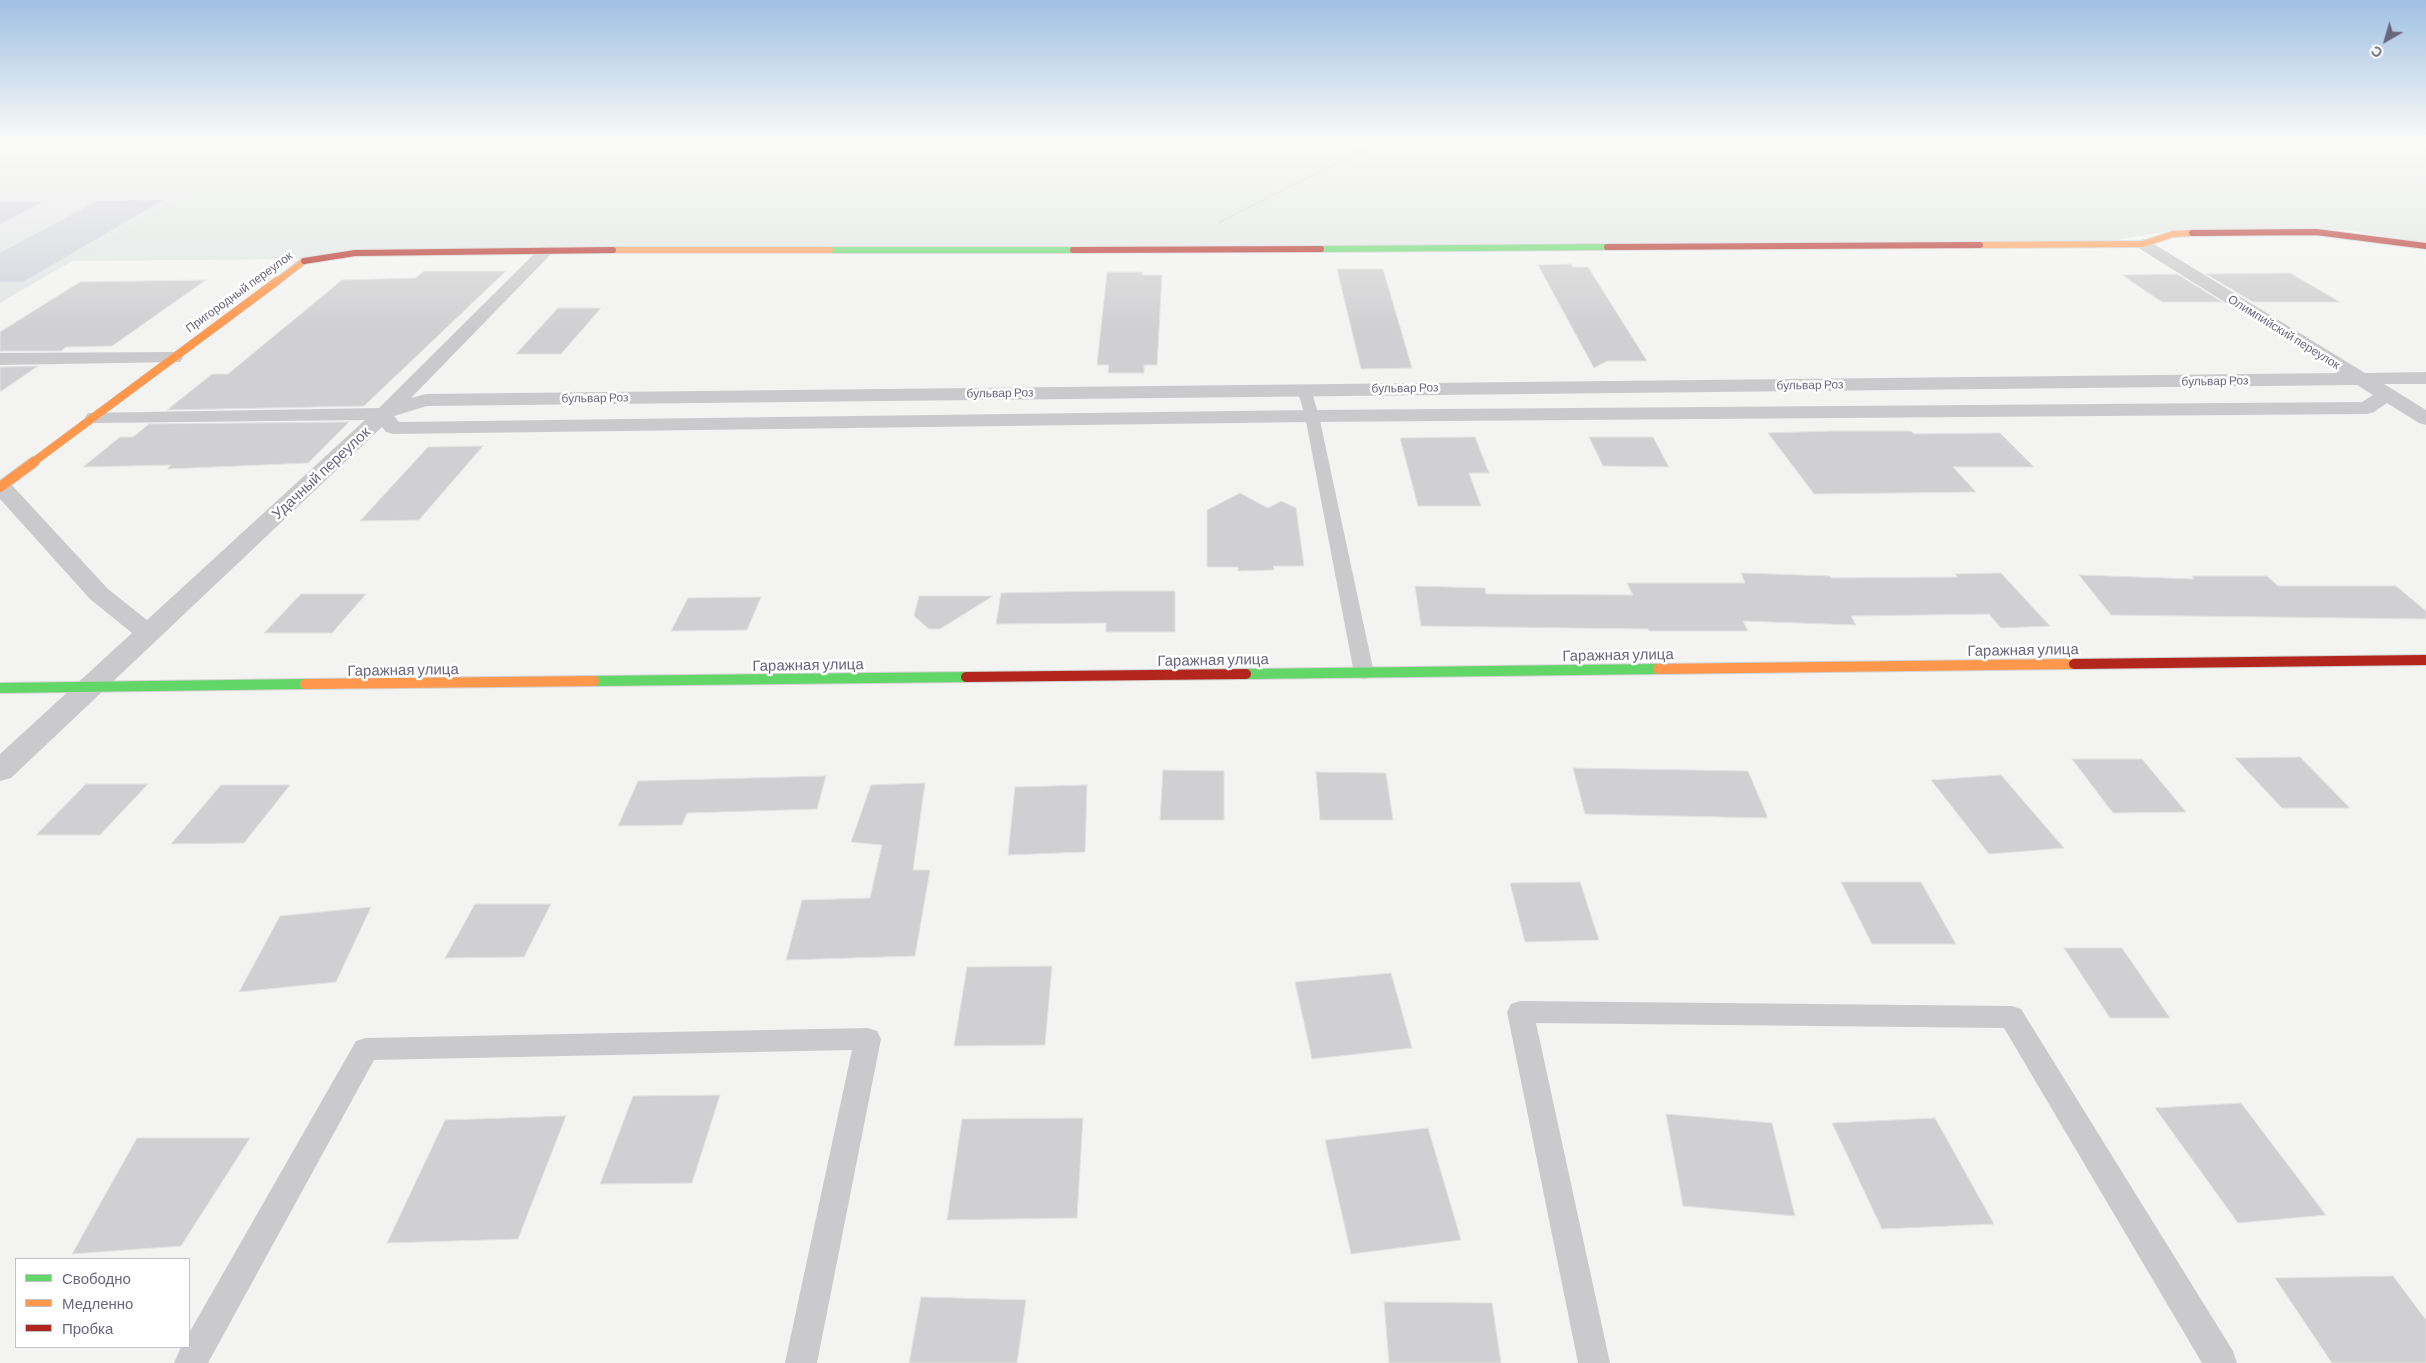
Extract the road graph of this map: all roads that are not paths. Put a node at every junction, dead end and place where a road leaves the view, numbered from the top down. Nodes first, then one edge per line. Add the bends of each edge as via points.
1 (2143, 244) junction
2 (2426, 246) edge
3 (548, 250) junction
4 (173, 358) junction
5 (0, 359) edge
6 (2358, 378) junction
7 (2426, 378) edge
8 (1304, 389) junction
9 (2387, 394) junction
10 (384, 414) junction
11 (1312, 416) junction
12 (95, 417) junction
13 (2426, 419) edge
14 (1, 487) edge
15 (148, 633) junction
16 (2426, 660) edge
17 (1364, 673) junction
18 (0, 688) edge
19 (88, 689) junction
20 (0, 771) edge
21 (190, 1363) edge
22 (801, 1363) edge
23 (1594, 1363) edge
24 (2221, 1363) edge

1 - 2 street, Пригородный переулок via 2173,234 2237,231 2316,232
1 - 3 street, Пригородный переулок
1 - 6 street, Олимпийский переулок
3 - 4 street, Пригородный переулок via 355,253 301,262
3 - 10 street, Удачный переулок
4 - 5 street
4 - 12 street, Пригородный переулок
6 - 7 street, бульвар Роз
6 - 8 street, бульвар Роз
6 - 9 street, Олимпийский переулок
8 - 10 street, бульвар Роз via 426,400
8 - 11 lane
9 - 11 street via 2367,408
9 - 13 street, Олимпийский переулок
10 - 11 street via 393,428
10 - 12 street
10 - 15 street, Удачный переулок
11 - 17 lane
12 - 14 street, Пригородный переулок
14 - 15 street via 99,594
15 - 19 street, Удачный переулок
16 - 17 street, Гаражная улица
17 - 19 street, Гаражная улица
18 - 19 street, Гаражная улица
19 - 20 street, Удачный переулок
21 - 22 lane via 366,1048 868,1039
23 - 24 lane via 1520,1012 2012,1018

